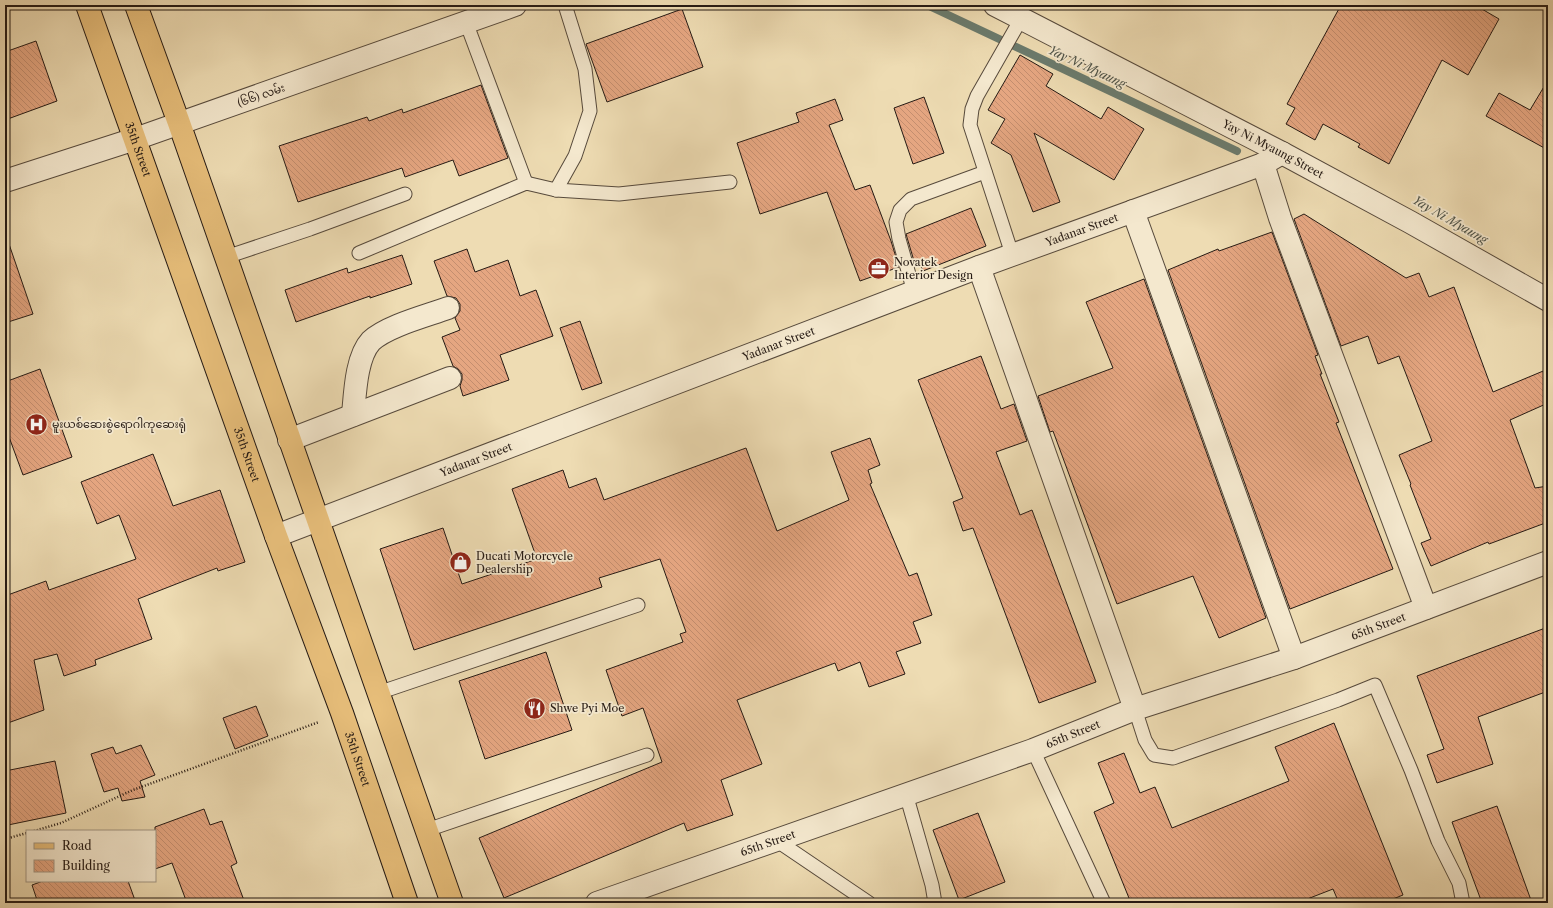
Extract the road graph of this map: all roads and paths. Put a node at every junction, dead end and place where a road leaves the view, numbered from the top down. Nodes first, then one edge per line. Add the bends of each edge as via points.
1 (87, 5) edge
2 (136, 5) edge
3 (515, 5) edge
4 (566, 5) edge
5 (994, 5) edge
6 (1021, 19) junction
7 (466, 22) junction
8 (179, 123) junction
9 (135, 139) junction
10 (1282, 153) junction
11 (1263, 164) junction
12 (985, 172) junction
13 (5, 181) edge
14 (730, 182) dead end
15 (526, 184) junction
16 (556, 190) junction
17 (405, 194) dead end
18 (1133, 211) junction
19 (359, 252) dead end
20 (1012, 254) junction
21 (226, 257) junction
22 (979, 267) junction
23 (914, 292) junction
24 (1548, 300) edge
25 (448, 308) dead end
26 (450, 378) dead end
27 (353, 415) junction
28 (289, 440) junction
29 (317, 520) junction
30 (276, 536) junction
31 (1548, 562) edge
32 (638, 605) dead end
33 (1426, 608) junction
34 (1294, 658) junction
35 (378, 693) junction
36 (1135, 708) junction
37 (342, 713) junction
38 (1033, 750) junction
39 (648, 755) dead end
40 (906, 794) junction
41 (37, 830) edge
42 (427, 830) junction
43 (26, 833) edge
44 (5, 839) edge
45 (776, 840) junction
46 (407, 903) edge
47 (452, 903) edge
48 (597, 903) edge
49 (869, 903) edge
50 (935, 903) edge
51 (1104, 903) edge
52 (1463, 903) edge

1 - 9 main road, 35th Street
2 - 8 main road
3 - 7 street, (၆၆) လမ်း
4 - 16 lane via 586,69 590,111 575,156
5 - 6 street, Yay Ni Myaung Street
6 - 10 street, Yay Ni Myaung Street
6 - 12 lane via 977,96 972,110 970,124
7 - 8 street, (၆၆) လမ်း
7 - 15 lane
8 - 9 street, (၆၆) လမ်း
8 - 21 main road
9 - 13 street, (၆၆) လမ်း
9 - 30 main road, 35th Street
10 - 11 street, Yadanar Street
10 - 24 street, Yay Ni Myaung Street
11 - 18 street, Yadanar Street
11 - 33 street via 1280,218
12 - 20 lane
12 - 23 lane via 911,199 900,210 897,228
14 - 16 lane via 618,194
15 - 16 lane
15 - 19 lane
17 - 21 lane
18 - 20 street, Yadanar Street
18 - 34 street
20 - 22 street, Yadanar Street
21 - 28 main road
22 - 23 street, Yadanar Street
22 - 36 street
23 - 29 street, Yadanar Street
25 - 27 street via 383,332 371,342 364,353 357,379
26 - 27 street
27 - 28 street
28 - 29 main road
29 - 30 street, Yadanar Street
29 - 35 main road
30 - 37 main road, 35th Street
31 - 33 street, 65th Street
32 - 35 lane
33 - 34 street, 65th Street
34 - 36 street, 65th Street
35 - 42 main road
36 - 38 street, 65th Street
36 - 52 lane via 1145,740 1154,755 1173,758 1375,685 1412,770 1438,841 1459,883
37 - 41 path via 133,790 61,823
37 - 46 main road, 35th Street
38 - 40 street, 65th Street
38 - 51 lane
39 - 42 lane
40 - 45 street, 65th Street
40 - 50 lane
42 - 47 main road
43 - 44 path
45 - 48 street, 65th Street
45 - 49 lane

